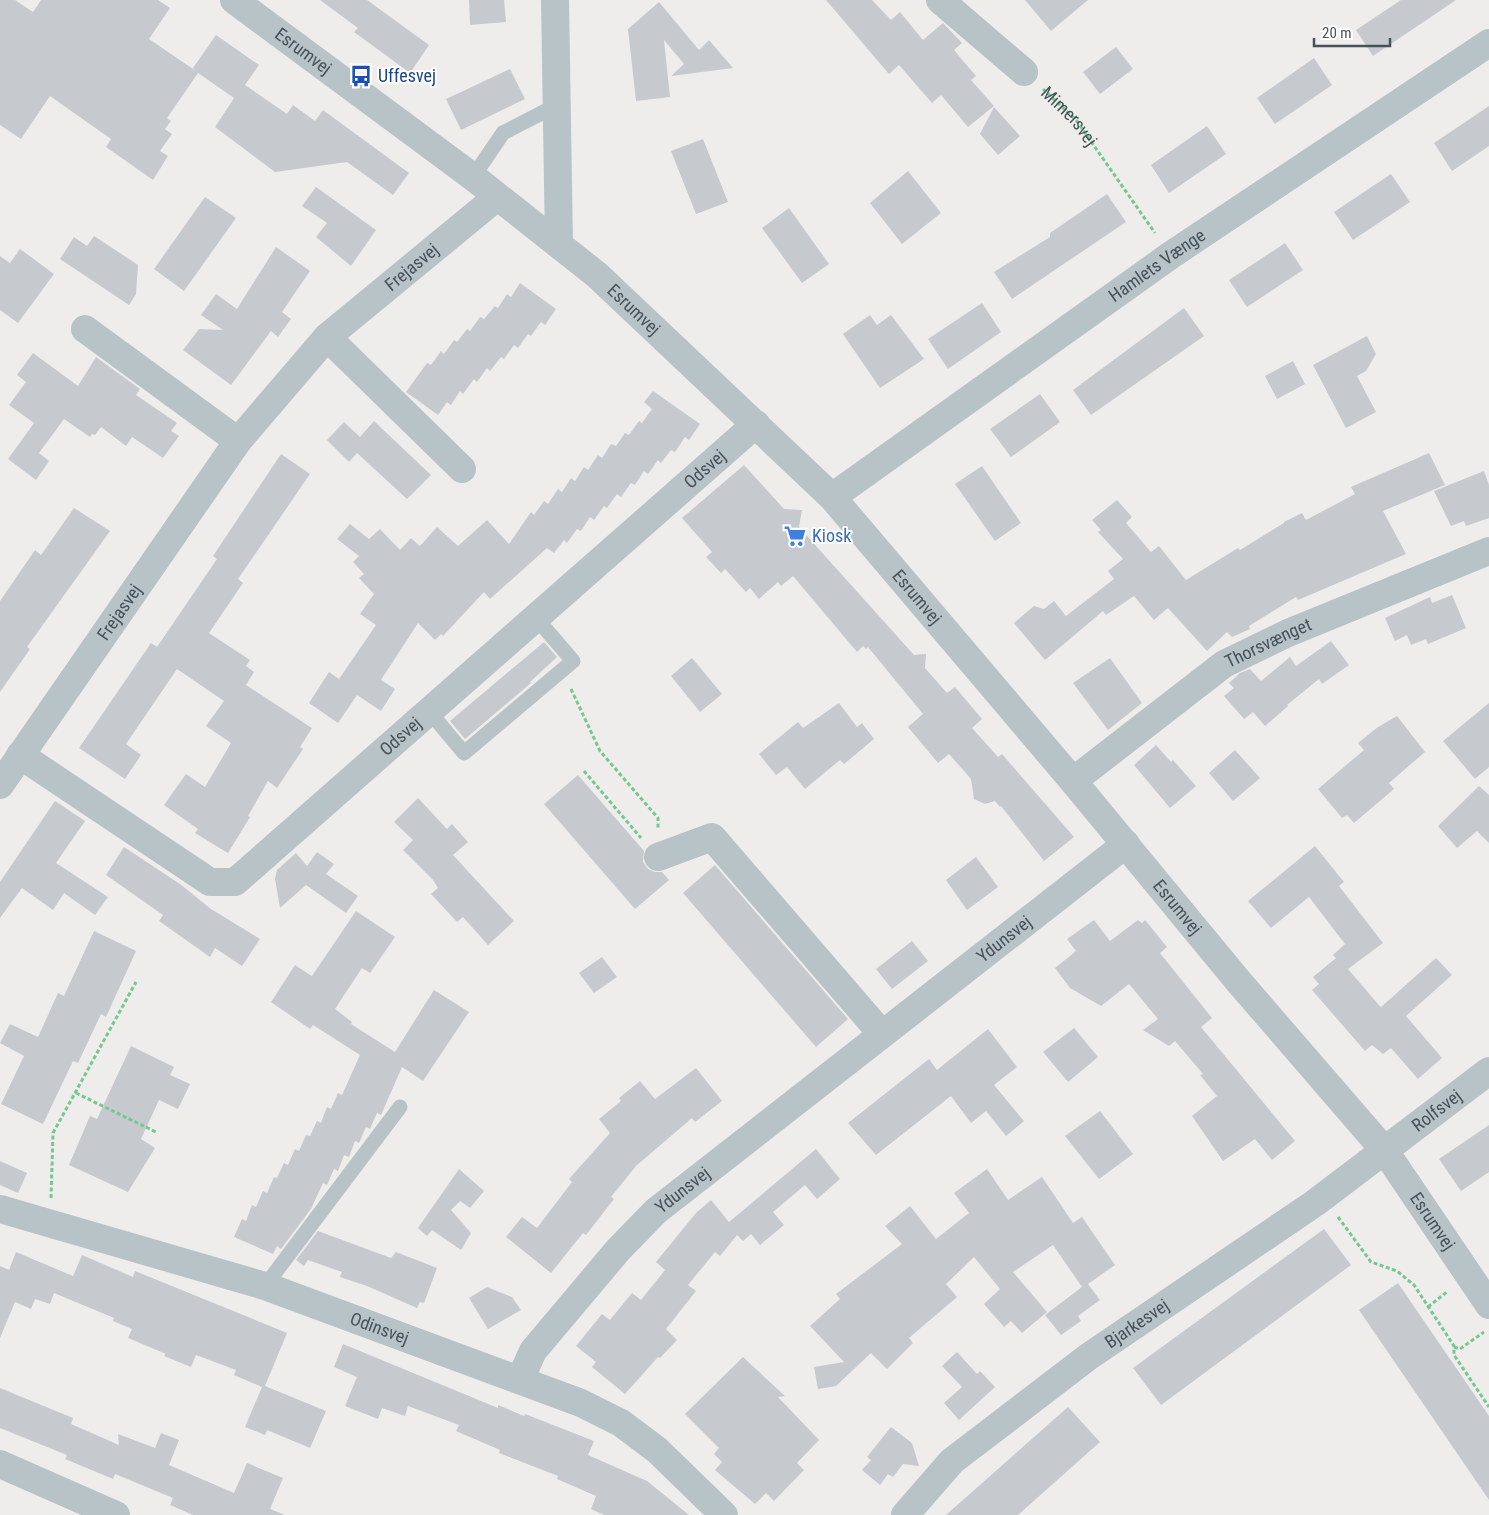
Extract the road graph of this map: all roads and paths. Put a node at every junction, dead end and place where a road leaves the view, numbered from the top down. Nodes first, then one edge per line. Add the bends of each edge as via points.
1 (234, 0) edge
2 (555, 0) edge
3 (940, 0) edge
4 (1489, 43) edge
5 (1024, 72) joint
6 (557, 105) junction
7 (473, 177) junction
8 (497, 197) junction
9 (558, 245) junction
10 (1171, 255) junction
11 (85, 329) dead end
12 (327, 337) junction
13 (756, 424) junction
14 (238, 441) junction
15 (462, 469) dead end
16 (832, 497) junction
17 (1489, 550) edge
18 (536, 618) junction
19 (562, 671) junction
20 (429, 711) junction
21 (20, 755) junction
22 (584, 771) dead end
23 (1073, 781) junction
24 (0, 785) edge
25 (1126, 844) junction
26 (658, 857) junction
27 (136, 982) dead end
28 (882, 1034) junction
29 (1489, 1071) edge
30 (76, 1093) junction
31 (400, 1108) dead end
32 (156, 1132) dead end
33 (1385, 1151) junction
34 (1323, 1196) junction
35 (0, 1209) edge
36 (50, 1223) junction
37 (266, 1286) junction
38 (1489, 1305) edge
39 (1489, 1328) edge
40 (1454, 1346) junction
41 (520, 1380) junction
42 (1488, 1402) edge
43 (1489, 1407) edge
44 (0, 1464) edge
45 (116, 1515) edge
46 (724, 1515) edge
47 (906, 1515) edge

1 - 7 street, Esrumvej
2 - 6 street
3 - 5 street, Mimersvej
4 - 10 street, Hamlets Vænge
5 - 10 path, Mimersvej via 1076,120
6 - 7 lane via 503,133
6 - 9 street
7 - 8 street, Esrumvej
8 - 9 street, Esrumvej
8 - 12 street, Frejasvej
9 - 13 street, Esrumvej via 597,274
10 - 16 street, Hamlets Vænge
11 - 14 street
12 - 14 street, Frejasvej
12 - 15 street
13 - 16 street, Esrumvej
13 - 18 street, Odsvej
14 - 21 street, Frejasvej
16 - 23 street, Esrumvej
17 - 23 street, Thorsvænget via 1288,633 1224,664
18 - 19 lane via 573,662
18 - 20 street, Odsvej
19 - 20 lane via 464,753
19 - 26 path via 600,751 658,818
20 - 21 street, Odsvej via 235,882 210,882
21 - 24 street, Frejasvej
22 - 26 path
23 - 25 street, Esrumvej
25 - 28 street, Ydunsvej
25 - 33 street, Esrumvej via 1239,982
26 - 28 street via 712,837
27 - 30 path
28 - 41 street, Ydunsvej via 656,1211 618,1250 534,1351
29 - 33 street, Rolfsvej
30 - 32 path
30 - 36 path via 53,1133
31 - 37 lane
33 - 34 street, Bjarkesvej
33 - 38 street, Esrumvej
34 - 40 path via 1371,1262 1397,1271 1414,1285
34 - 47 street, Bjarkesvej via 1088,1357 952,1461
35 - 36 street, Odinsvej
36 - 37 street, Odinsvej
37 - 41 street, Odinsvej
39 - 40 path via 1460,1349
40 - 42 path via 1454,1355
41 - 46 street, Odinsvej via 581,1403 621,1423 658,1450
42 - 43 path
44 - 45 street

